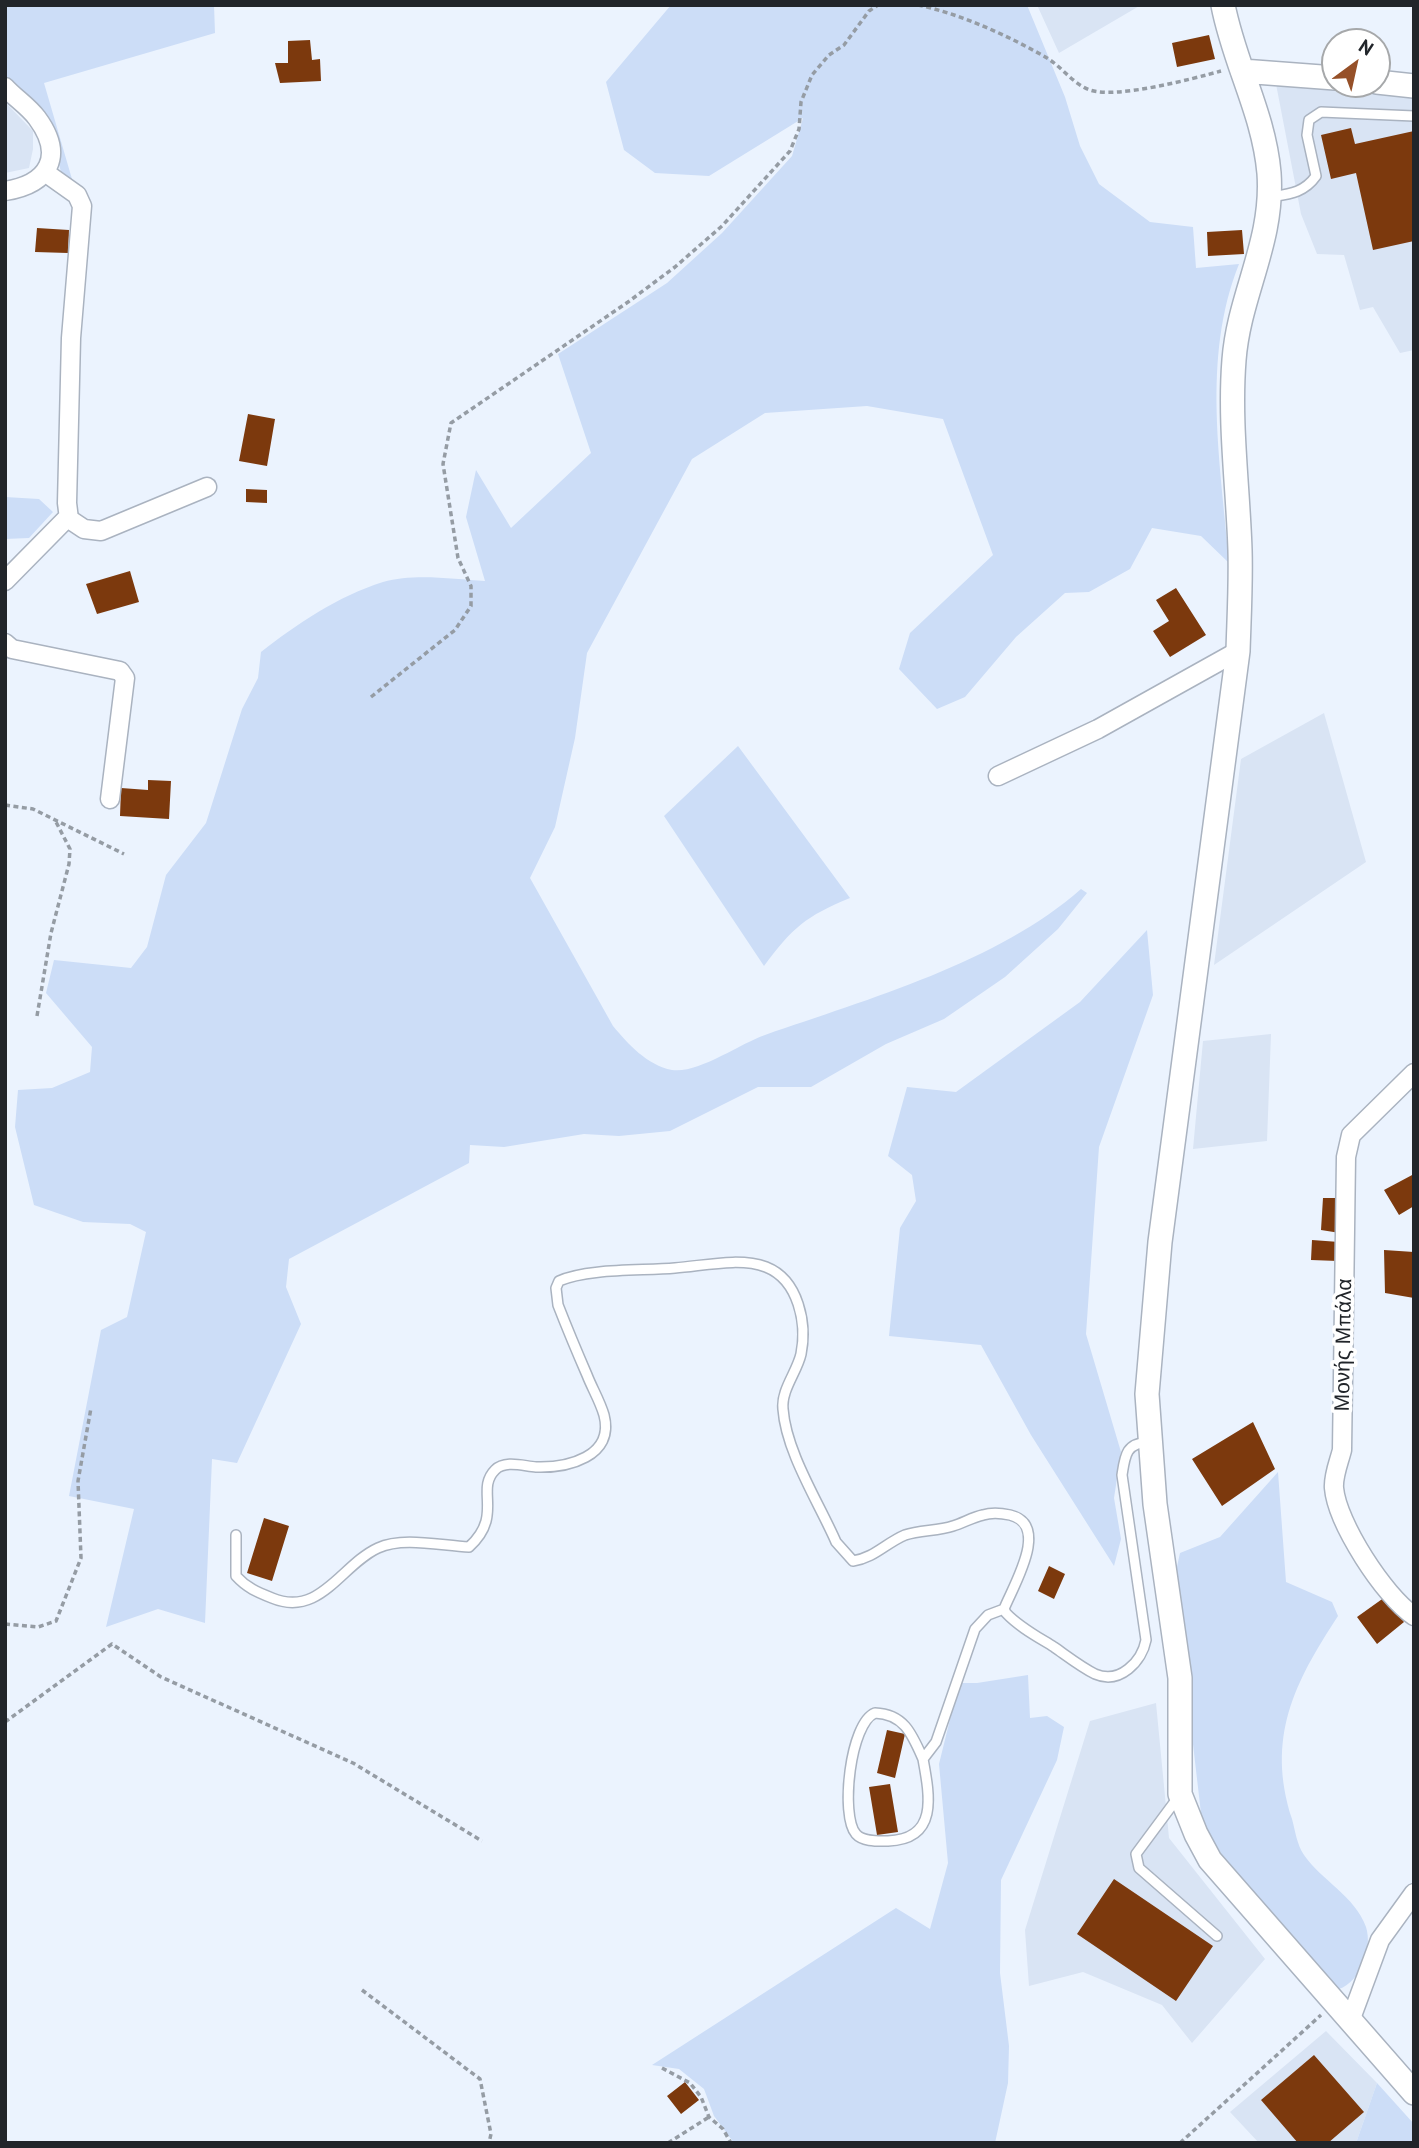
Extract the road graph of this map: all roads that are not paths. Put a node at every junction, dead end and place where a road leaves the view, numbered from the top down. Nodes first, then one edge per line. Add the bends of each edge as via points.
1 (1223, 5) edge
2 (1242, 71) junction
3 (1321, 77) edge
4 (1391, 84) edge
5 (1414, 86) edge
6 (5, 87) edge
7 (1414, 116) edge
8 (46, 173) junction
9 (5, 191) edge
10 (1270, 197) junction
11 (207, 487) dead end
12 (69, 516) junction
13 (5, 581) edge
14 (5, 643) edge
15 (1237, 651) junction
16 (998, 776) dead end
17 (110, 799) dead end
18 (1414, 1073) edge
19 (1149, 1442) junction
20 (236, 1535) dead end
21 (1004, 1609) junction
22 (1414, 1616) edge
23 (923, 1759) junction
24 (1180, 1794) junction
25 (1414, 1893) edge
26 (1217, 1936) dead end
27 (1350, 2021) junction
28 (1414, 2093) edge

1 - 2 street
2 - 3 street
2 - 10 street via 1262,130
4 - 5 street
6 - 8 street via 41,124 51,155
7 - 10 lane via 1321,112 1309,120 1307,135 1316,176 1294,194
8 - 9 street via 29,186
8 - 12 street via 77,195 82,206 72,338
10 - 15 street via 1263,248 1241,316 1234,360 1240,581
11 - 12 street via 101,531 79,527
12 - 13 street
14 - 17 street via 12,649 120,671 125,678
15 - 16 street via 1098,729
15 - 19 street via 1160,1242 1148,1366
18 - 22 street, Μονής Μπάλα via 1352,1135 1346,1157 1342,1450 1334,1485 1346,1531 1390,1592
19 - 21 lane via 1127,1449 1122,1475 1147,1631 1137,1663 1116,1675 1096,1674 1013,1620
19 - 24 street via 1180,1678
20 - 21 lane via 236,1576 247,1588 280,1602 299,1604 317,1597 376,1548 396,1542 469,1547 486,1527 487,1482 495,1470 506,1464 557,1467 579,1462 596,1450 604,1436 604,1416 558,1305 559,1281 734,1263 766,1268 800,1303 800,1356 782,1407 788,1437 845,1555 853,1562 864,1560 908,1534 952,1527 982,1515 1016,1516 1026,1525 1029,1541
21 - 23 lane via 988,1615 975,1629 936,1742
23 - 23 lane via 907,1728 895,1716 875,1713 864,1720 852,1757 851,1816 862,1839 908,1838 922,1830 927,1794
24 - 26 lane via 1136,1854 1139,1868
24 - 27 street via 1210,1860
25 - 27 street via 1380,1940
27 - 28 street

